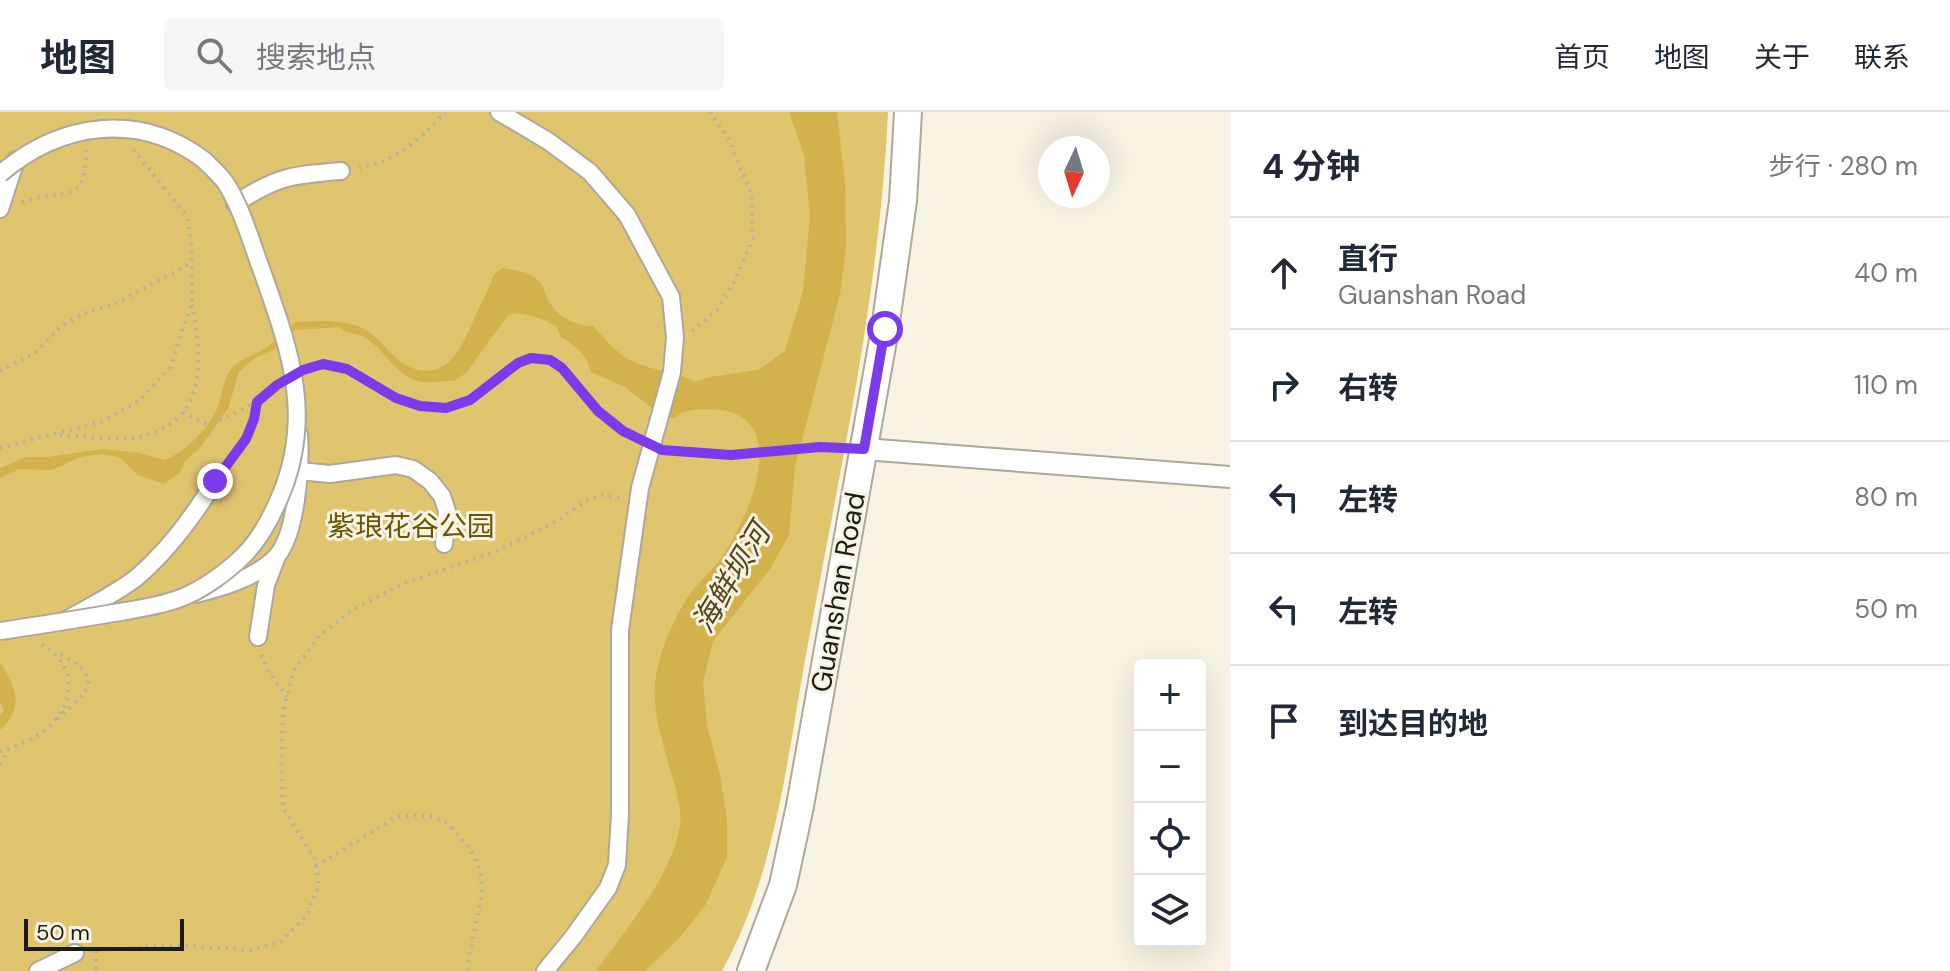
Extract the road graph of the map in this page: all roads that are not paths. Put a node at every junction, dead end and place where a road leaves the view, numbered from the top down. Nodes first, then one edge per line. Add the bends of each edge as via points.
1 (499, 112) edge
2 (908, 112) edge
3 (16, 160) junction
4 (341, 171) road end
5 (0, 174) edge
6 (235, 204) junction
7 (0, 209) edge
8 (298, 417) junction
9 (864, 449) junction
10 (299, 471) junction
11 (1230, 477) edge
12 (215, 481) road end
13 (444, 544) dead end
14 (277, 558) junction
15 (181, 598) junction
16 (64, 621) junction
17 (0, 631) edge
18 (258, 637) road end
19 (75, 953) road end
20 (38, 971) edge
21 (545, 971) edge
22 (751, 971) edge

1 - 21 street via 590,172 627,215 671,297 675,337 672,372 638,502 620,630 617,865 608,888
2 - 9 street, Guanshan Road via 903,201
3 - 5 street, bridge
3 - 6 street, bridge via 73,129 121,120 145,123 189,145 224,181
3 - 7 street
4 - 6 street via 274,181
6 - 8 street, bridge via 288,350
8 - 10 street, bridge
8 - 15 street, bridge via 296,449 269,524 243,556
9 - 11 street
9 - 22 street, Guanshan Road via 783,885
10 - 13 street via 330,474 396,465 413,469 442,496 447,511
10 - 14 street via 291,527
12 - 16 street via 170,545 135,578
14 - 15 street, bridge via 253,575
14 - 18 street via 266,585
15 - 16 street, bridge
16 - 17 street, bridge
19 - 20 street

